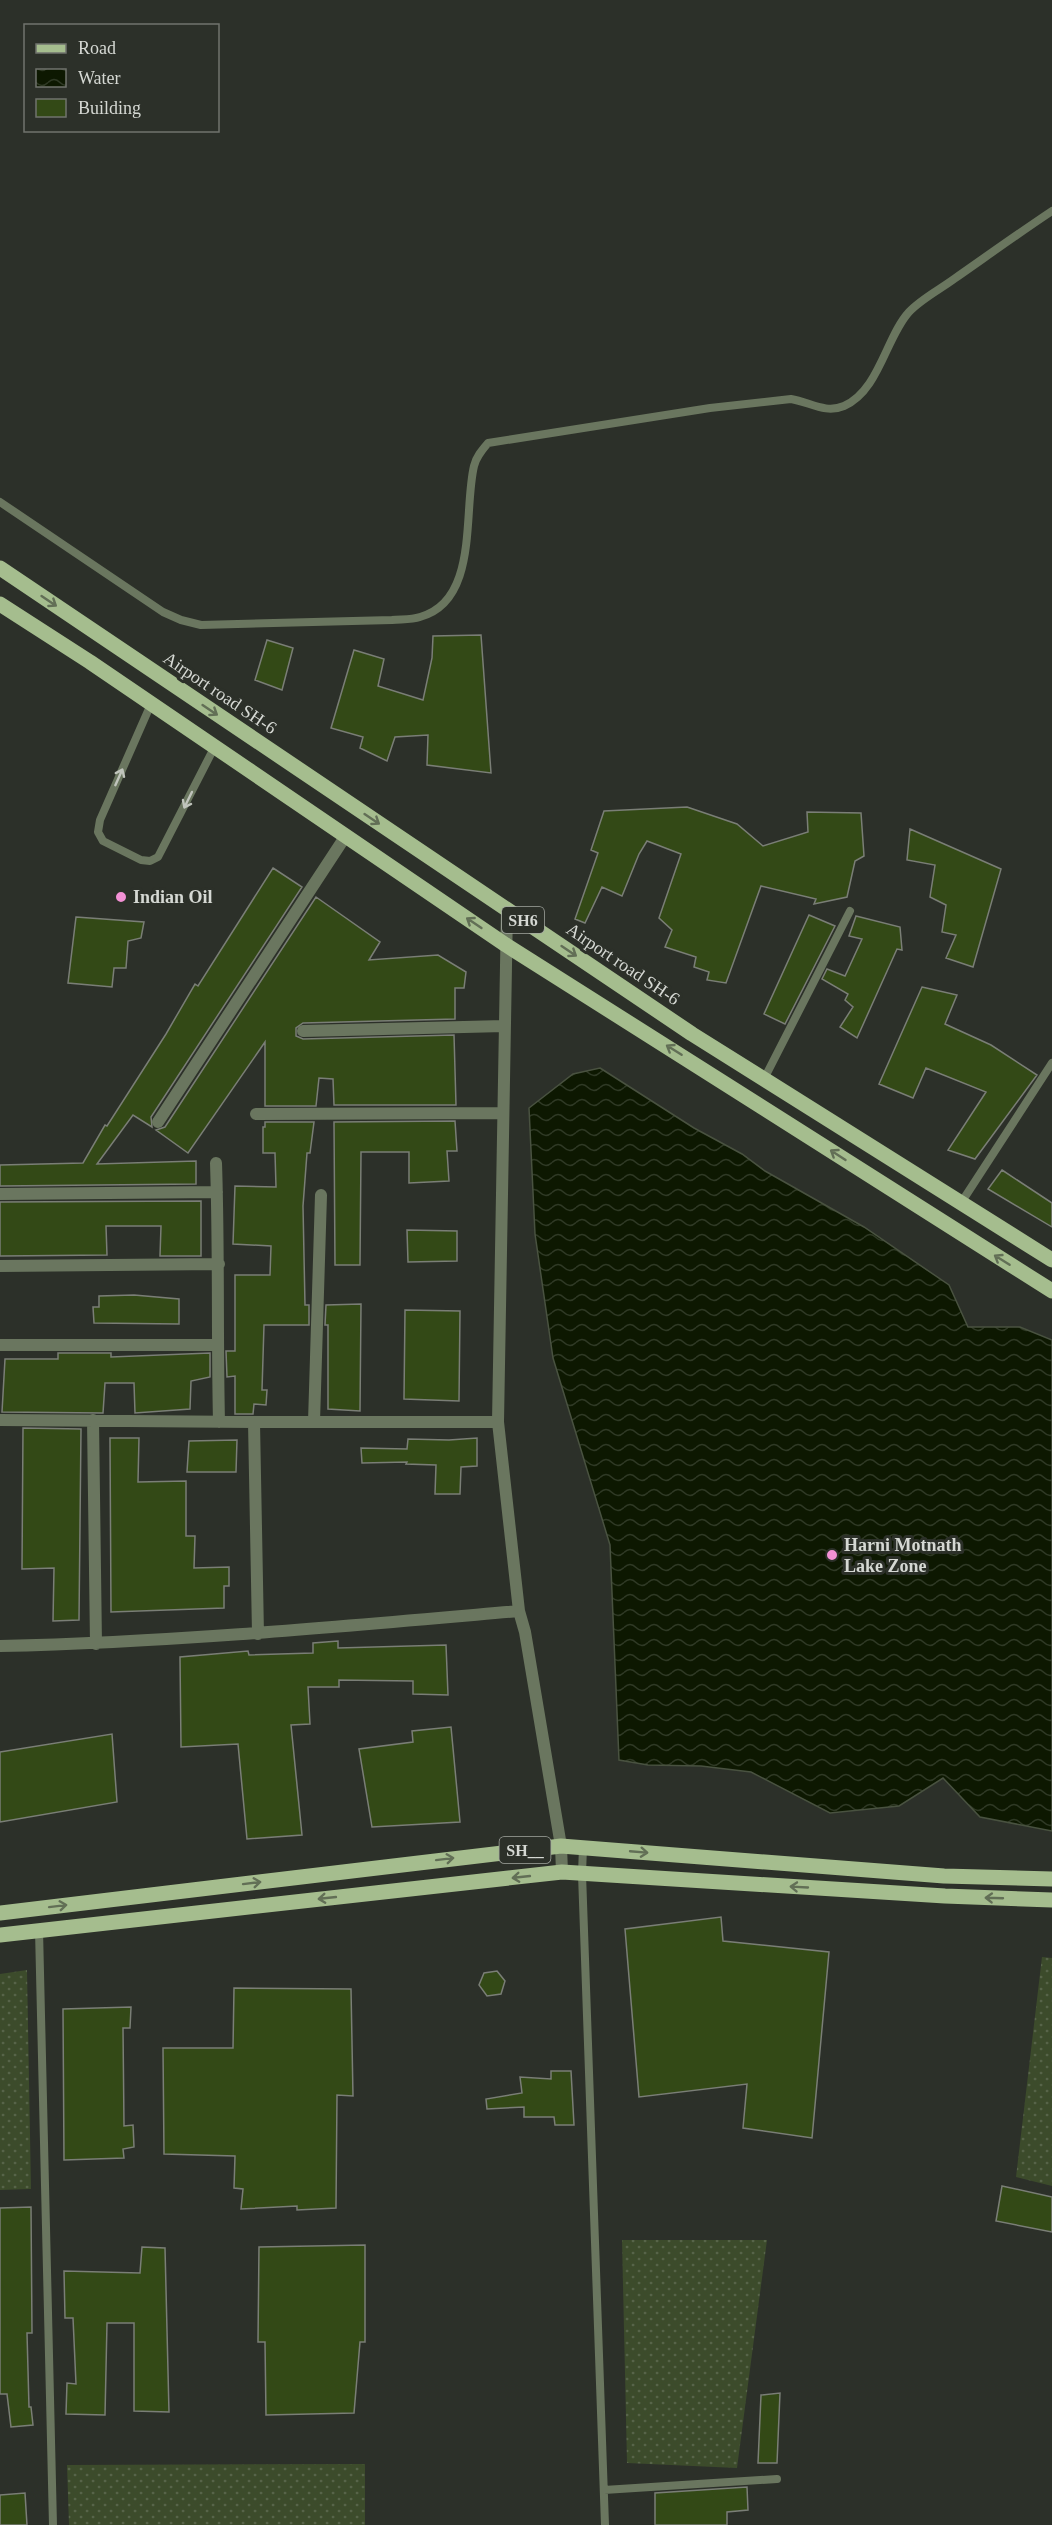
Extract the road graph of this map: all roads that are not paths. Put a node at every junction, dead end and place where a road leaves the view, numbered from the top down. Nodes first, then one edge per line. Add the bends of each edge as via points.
1 (1052, 211) edge
2 (0, 502) edge
3 (0, 568) edge
4 (0, 604) edge
5 (151, 704) junction
6 (214, 748) junction
7 (345, 837) junction
8 (507, 909) junction
9 (850, 911) dead end
10 (506, 945) junction
11 (504, 1026) junction
12 (303, 1031) dead end
13 (1052, 1063) edge
14 (764, 1079) junction
15 (503, 1113) junction
16 (256, 1114) dead end
17 (158, 1122) dead end
18 (216, 1163) dead end
19 (217, 1192) junction
20 (0, 1194) edge
21 (321, 1195) dead end
22 (961, 1203) junction
23 (979, 1215) junction
24 (966, 1237) junction
25 (1052, 1260) edge
26 (219, 1264) junction
27 (0, 1266) edge
28 (1052, 1291) edge
29 (0, 1345) edge
30 (217, 1345) junction
31 (0, 1420) edge
32 (93, 1420) junction
33 (219, 1422) junction
34 (254, 1422) junction
35 (314, 1422) junction
36 (498, 1422) junction
37 (519, 1611) junction
38 (258, 1634) junction
39 (96, 1644) junction
40 (0, 1646) edge
41 (561, 1846) junction
42 (583, 1847) junction
43 (562, 1872) junction
44 (582, 1874) junction
45 (1052, 1879) edge
46 (1052, 1900) edge
47 (0, 1913) edge
48 (39, 1930) junction
49 (0, 1935) edge
50 (777, 2479) dead end
51 (604, 2490) junction
52 (53, 2525) edge
53 (605, 2525) edge

1 - 2 lane via 909,312 874,375 860,394 845,405 814,407 791,399 699,409 488,443 474,465 462,571 444,603 419,618 201,625 181,620 163,612
3 -> 8 main road, Airport road SH-6 / SH6
4 - 5 main road, SH6
5 - 6 main road, SH6
6 -> 5 lane via 158,858 141,860 103,841 98,832 100,820
6 - 7 main road, SH6
10 -> 7 main road, SH6
7 - 17 street
8 - 10 street
8 -> 14 main road, Airport road SH-6 / SH6
9 - 14 lane
10 - 11 street
24 -> 10 main road, SH6
11 - 12 street
11 - 15 street
13 - 22 lane
14 - 22 main road, Airport road SH-6 / SH6
15 - 16 street
15 - 36 street
18 - 19 street
19 - 20 street
19 - 26 street
21 - 35 street
22 - 23 main road, Airport road SH-6 / SH6
23 - 24 main road
23 - 25 main road, Airport road SH-6 / SH6
28 -> 24 main road, SH6
26 - 27 street
26 - 30 street
29 - 30 street
30 - 33 street
31 - 32 street
32 - 33 street
32 - 39 street
33 - 34 street
34 - 35 street
34 - 38 street
35 - 36 street
36 - 37 street
37 - 38 street
37 - 41 street
38 - 39 street
39 - 40 street
41 - 42 main road, SH__
41 - 43 street
47 -> 41 main road, SH__
42 - 44 lane
42 -> 45 main road, SH__ via 944,1876
43 - 44 main road
43 -> 48 main road
46 -> 44 main road
44 - 51 lane
48 - 49 main road
48 - 52 lane
50 - 51 lane
51 - 53 lane

